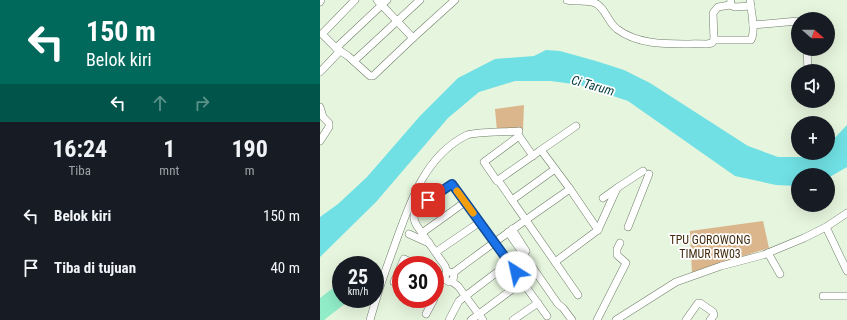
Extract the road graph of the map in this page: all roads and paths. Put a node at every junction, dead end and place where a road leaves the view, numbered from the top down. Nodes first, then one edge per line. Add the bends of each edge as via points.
1 (355, 0) edge
2 (420, 0) edge
3 (567, 0) edge
4 (450, 1) edge
5 (382, 2) edge
6 (731, 2) edge
7 (750, 3) edge
8 (398, 21) junction
9 (791, 21) edge
10 (753, 25) junction
11 (413, 38) junction
12 (714, 40) junction
13 (338, 50) junction
14 (354, 61) junction
15 (320, 72) edge
16 (320, 107) edge
17 (321, 117) edge
18 (576, 126) dead end
19 (519, 131) dead end
20 (320, 141) edge
21 (542, 150) junction
22 (533, 156) junction
23 (555, 169) junction
24 (632, 179) junction
25 (498, 180) junction
26 (645, 183) junction
27 (617, 188) junction
28 (570, 189) junction
29 (512, 200) junction
30 (466, 202) junction
31 (609, 207) junction
32 (847, 213) edge
33 (526, 220) junction
34 (480, 222) junction
35 (628, 227) dead end
36 (826, 227) junction
37 (598, 230) junction
38 (510, 231) junction
39 (422, 233) junction
40 (409, 234) dead end
41 (494, 242) junction
42 (430, 243) junction
43 (620, 244) dead end
44 (436, 252) junction
45 (768, 253) junction
46 (555, 262) junction
47 (509, 263) junction
48 (847, 271) edge
49 (780, 274) dead end
50 (444, 275) edge
51 (450, 277) junction
52 (522, 282) junction
53 (578, 295) dead end
54 (466, 296) junction
55 (823, 296) dead end
56 (847, 296) edge
57 (538, 303) junction
58 (429, 308) edge
59 (426, 314) dead end
60 (547, 316) dead end
61 (481, 317) edge
62 (370, 320) edge
63 (450, 320) edge
64 (471, 320) edge
65 (513, 320) edge
66 (572, 320) edge
67 (597, 320) edge
68 (616, 320) edge
69 (686, 320) edge
70 (710, 320) edge

1 - 13 street via 322,33
2 - 8 street
3 - 12 street via 587,1 600,6 616,29 642,41 707,44
4 - 11 street
5 - 8 street
5 - 13 street
6 - 7 street via 735,7
6 - 12 street via 718,7 713,13
7 - 10 street
8 - 11 street
8 - 14 street
9 - 10 street
10 - 12 street via 751,40
11 - 14 street via 373,76 368,75
13 - 14 street
13 - 15 street
16 - 17 street
17 - 20 street via 329,123 329,127
18 - 21 street
19 - 62 street via 468,134 436,159 424,175 408,207
21 - 22 street
21 - 23 street
22 - 25 street
22 - 25 street via 519,136 484,162
23 - 28 street
23 - 29 street
24 - 26 street
24 - 26 street via 646,172
24 - 27 street
25 - 29 street
26 - 35 street
27 - 31 street
27 - 31 street via 602,197
28 - 33 street
28 - 37 street
29 - 33 street
30 - 34 street
30 - 39 street
30 - 39 street via 454,182 416,208 413,218
31 - 37 street
32 - 36 street
33 - 38 street
33 - 46 street
34 - 41 street
34 - 44 street
36 - 45 street
36 - 48 street
37 - 46 street
38 - 41 street
38 - 66 street via 562,302 563,308
39 - 42 street
40 - 42 street
41 - 47 street
41 - 51 street
42 - 44 street
43 - 67 street via 617,249 618,255 626,263
44 - 51 street
45 - 49 street
45 - 68 street via 681,280
46 - 53 street
47 - 52 street
47 - 54 street
50 - 51 street
51 - 54 street
52 - 57 street
52 - 61 street
54 - 61 street
54 - 63 street via 457,304
55 - 56 street
57 - 60 street
57 - 65 street
58 - 59 street
61 - 64 street
69 - 70 street via 698,303 714,313

